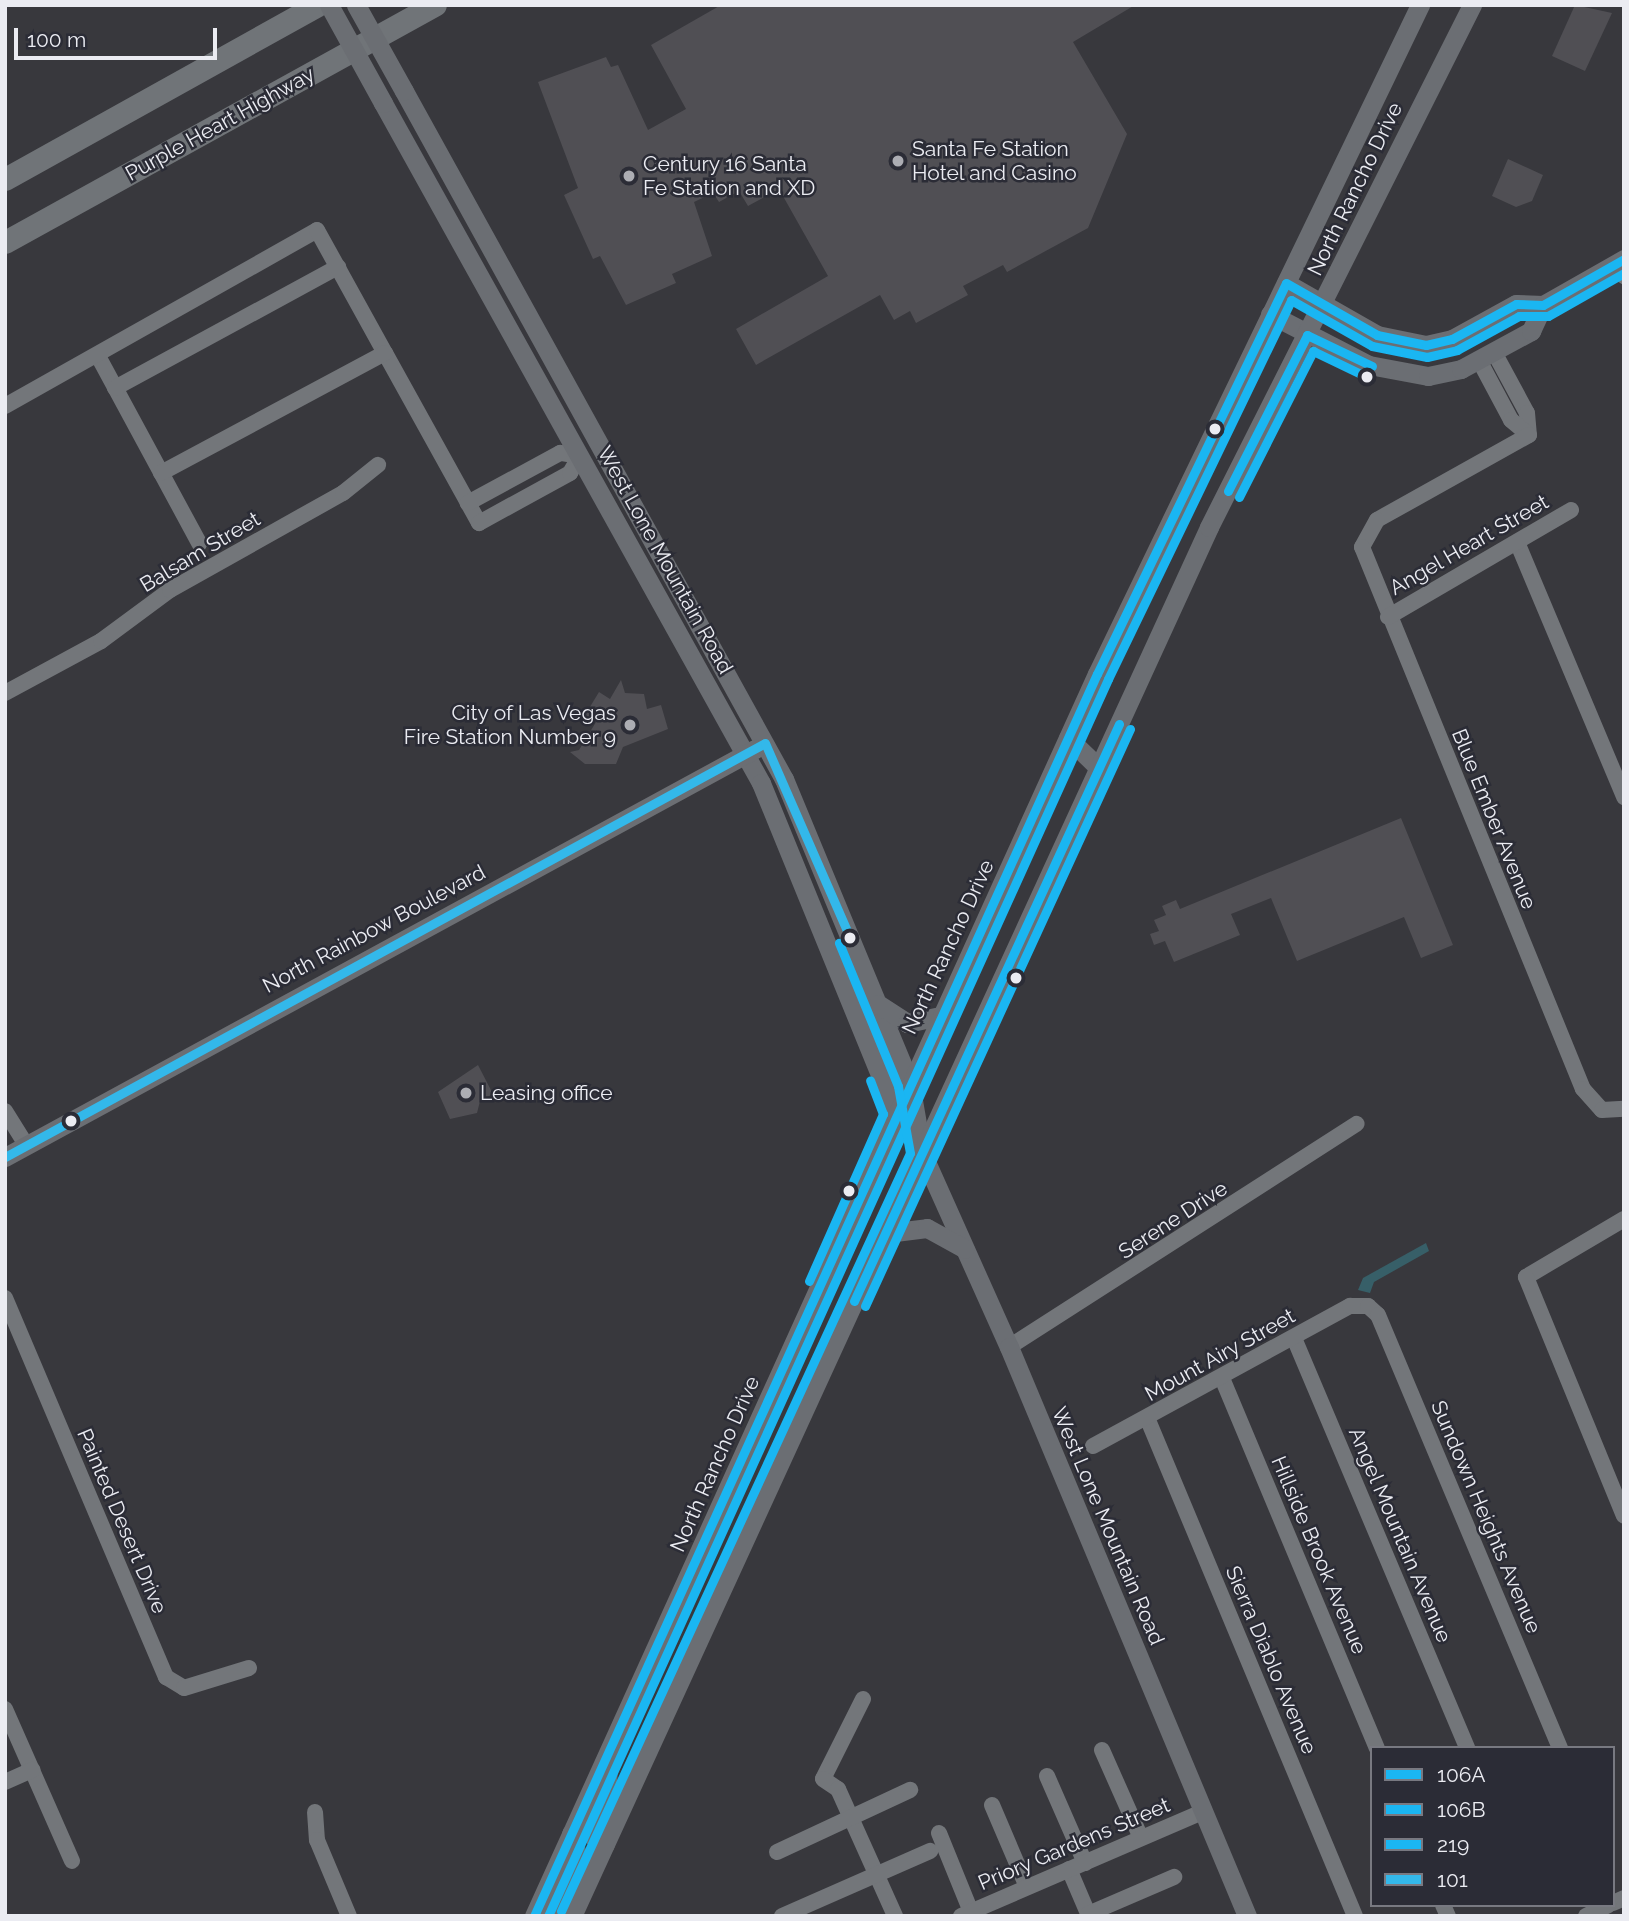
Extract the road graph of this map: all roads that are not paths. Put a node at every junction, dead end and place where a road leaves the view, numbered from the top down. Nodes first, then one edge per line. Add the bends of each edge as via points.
1 (317, 5) edge
2 (329, 5) edge
3 (356, 5) edge
4 (435, 5) edge
5 (1420, 5) edge
6 (1472, 5) edge
7 (5, 179) edge
8 (11, 241) edge
9 (1621, 266) edge
10 (338, 267) junction
11 (1286, 283) junction
12 (1543, 305) junction
13 (1322, 306) junction
14 (1270, 314) junction
15 (1307, 335) junction
16 (386, 353) junction
17 (98, 356) junction
18 (1487, 356) junction
19 (115, 388) junction
20 (5, 406) edge
21 (600, 445) junction
22 (580, 456) junction
23 (378, 466) dead end
24 (161, 473) junction
25 (624, 486) junction
26 (604, 497) junction
27 (468, 503) junction
28 (1571, 510) dead end
29 (1517, 541) junction
30 (654, 542) junction
31 (199, 543) dead end
32 (635, 553) junction
33 (664, 560) junction
34 (645, 570) junction
35 (1388, 617) junction
36 (706, 634) junction
37 (686, 644) junction
38 (721, 662) junction
39 (702, 673) junction
40 (5, 693) edge
41 (1068, 738) junction
42 (765, 743) junction
43 (746, 754) junction
44 (1099, 768) junction
45 (1624, 797) edge
46 (878, 1004) junction
47 (941, 1016) junction
48 (911, 1083) junction
49 (1624, 1109) edge
50 (5, 1111) edge
51 (897, 1114) junction
52 (1357, 1124) dead end
53 (26, 1145) junction
54 (923, 1155) junction
55 (5, 1157) edge
56 (1624, 1219) edge
57 (887, 1233) junction
58 (965, 1249) junction
59 (5, 1298) edge
60 (1368, 1306) joint
61 (1294, 1338) junction
62 (1009, 1347) junction
63 (1222, 1378) junction
64 (1148, 1420) junction
65 (1093, 1446) dead end
66 (1624, 1516) edge
67 (249, 1668) dead end
68 (863, 1699) dead end
69 (5, 1709) edge
70 (1376, 1746) edge
71 (1466, 1746) edge
72 (1559, 1746) edge
73 (1102, 1750) dead end
74 (608, 1753) junction
75 (32, 1770) junction
76 (1047, 1776) dead end
77 (5, 1782) edge
78 (910, 1790) dead end
79 (992, 1805) dead end
80 (315, 1812) dead end
81 (1203, 1812) junction
82 (852, 1819) junction
83 (572, 1833) junction
84 (939, 1833) dead end
85 (1141, 1838) junction
86 (605, 1844) junction
87 (930, 1851) dead end
88 (777, 1852) dead end
89 (72, 1861) dead end
90 (1085, 1863) junction
91 (1069, 1870) junction
92 (878, 1876) junction
93 (1174, 1877) dead end
94 (1027, 1887) junction
95 (966, 1914) edge
96 (1088, 1915) edge
97 (349, 1916) edge
98 (534, 1916) edge
99 (559, 1916) edge
100 (572, 1916) edge
101 (782, 1916) edge
102 (895, 1916) edge
103 (1247, 1916) edge
104 (1355, 1916) edge

1 - 7 highway
2 - 22 main road, West Lone Mountain Road, bridge
3 - 21 main road, West Lone Mountain Road, bridge
4 - 8 highway, Purple Heart Highway
5 - 11 main road, North Rancho Drive
6 - 13 main road, North Rancho Drive
9 - 12 main road
10 - 16 street
10 - 17 street via 317,230 106,344
10 - 19 street
11 - 13 main road
11 - 14 main road, North Rancho Drive
12 - 13 main road via 1516,304 1452,339 1426,345 1377,335
12 - 18 main road via 1531,331
13 - 15 main road, North Rancho Drive
14 - 15 main road
14 - 41 main road, North Rancho Drive
15 - 18 main road via 1400,374 1428,376
15 - 44 main road, North Rancho Drive via 1209,527
16 - 24 street
16 - 27 street
17 - 19 street
17 - 20 street
18 - 35 street, Blue Ember Avenue via 1511,420 1529,435 1377,520 1364,537 1365,561
19 - 24 street
21 - 22 main road
21 - 25 main road, West Lone Mountain Road
22 - 26 main road, West Lone Mountain Road
22 - 27 street via 560,453
22 - 27 street via 570,473 479,523
23 - 40 street, Balsam Street via 343,493 170,590 101,641
24 - 31 street
25 - 26 main road
25 - 30 main road, West Lone Mountain Road
26 - 32 main road, West Lone Mountain Road
28 - 29 street, Angel Heart Street
29 - 35 street, Angel Heart Street
29 - 45 street
30 - 32 main road
30 - 33 main road, West Lone Mountain Road
32 - 34 main road, West Lone Mountain Road
33 - 34 main road
33 - 36 main road, West Lone Mountain Road
34 - 37 main road, West Lone Mountain Road
35 - 49 street, Blue Ember Avenue via 1583,1089 1602,1110
36 - 37 main road
36 - 38 main road, West Lone Mountain Road
37 - 39 main road, West Lone Mountain Road
38 - 39 main road
38 - 42 main road, West Lone Mountain Road
39 - 43 main road, West Lone Mountain Road
41 - 44 main road
41 - 47 main road, North Rancho Drive
42 - 43 main road, North Rainbow Boulevard
42 - 46 main road, West Lone Mountain Road
43 - 51 main road, West Lone Mountain Road
43 - 53 main road, North Rainbow Boulevard
44 - 54 main road, North Rancho Drive
46 - 47 main road via 907,1023
46 - 48 main road, West Lone Mountain Road
47 - 48 main road, North Rancho Drive
48 - 51 main road, North Rancho Drive
48 - 54 main road, West Lone Mountain Road
50 - 53 street
51 - 54 main road, West Lone Mountain Road
51 - 74 main road, North Rancho Drive
52 - 62 street, Serene Drive
53 - 55 main road, North Rainbow Boulevard
54 - 57 main road, North Rancho Drive
54 - 58 main road, West Lone Mountain Road
56 - 66 street via 1525,1277
57 - 58 main road via 927,1228
57 - 86 main road, North Rancho Drive
58 - 62 main road, West Lone Mountain Road
59 - 67 street, Painted Desert Drive via 166,1677 184,1688
60 - 61 street, Mount Airy Street via 1350,1306
60 - 72 street, Sundown Heights Avenue via 1378,1315
61 - 63 street, Mount Airy Street
61 - 71 street, Angel Mountain Avenue
62 - 81 main road, West Lone Mountain Road
63 - 64 street, Mount Airy Street
63 - 70 street, Hillside Brook Avenue
64 - 65 street, Mount Airy Street
64 - 104 street, Sierra Diablo Avenue
68 - 82 street via 822,1779 838,1789
69 - 75 street
73 - 85 street
74 - 83 main road, North Rancho Drive
74 - 86 main road via 607,1790 593,1822 594,1836
75 - 77 street
75 - 89 street
76 - 90 street
78 - 82 street
79 - 94 street
80 - 97 street via 317,1840
81 - 85 street, Priory Gardens Street
81 - 103 main road, West Lone Mountain Road
82 - 88 street
82 - 92 street
83 - 98 main road, North Rancho Drive
83 - 99 main road via 580,1866
84 - 95 street
85 - 90 street, Priory Gardens Street
86 - 100 main road, North Rancho Drive
87 - 92 street
90 - 91 street, Priory Gardens Street
91 - 94 street, Priory Gardens Street
91 - 96 street
92 - 101 street
92 - 102 street
93 - 96 street
94 - 95 street, Priory Gardens Street

